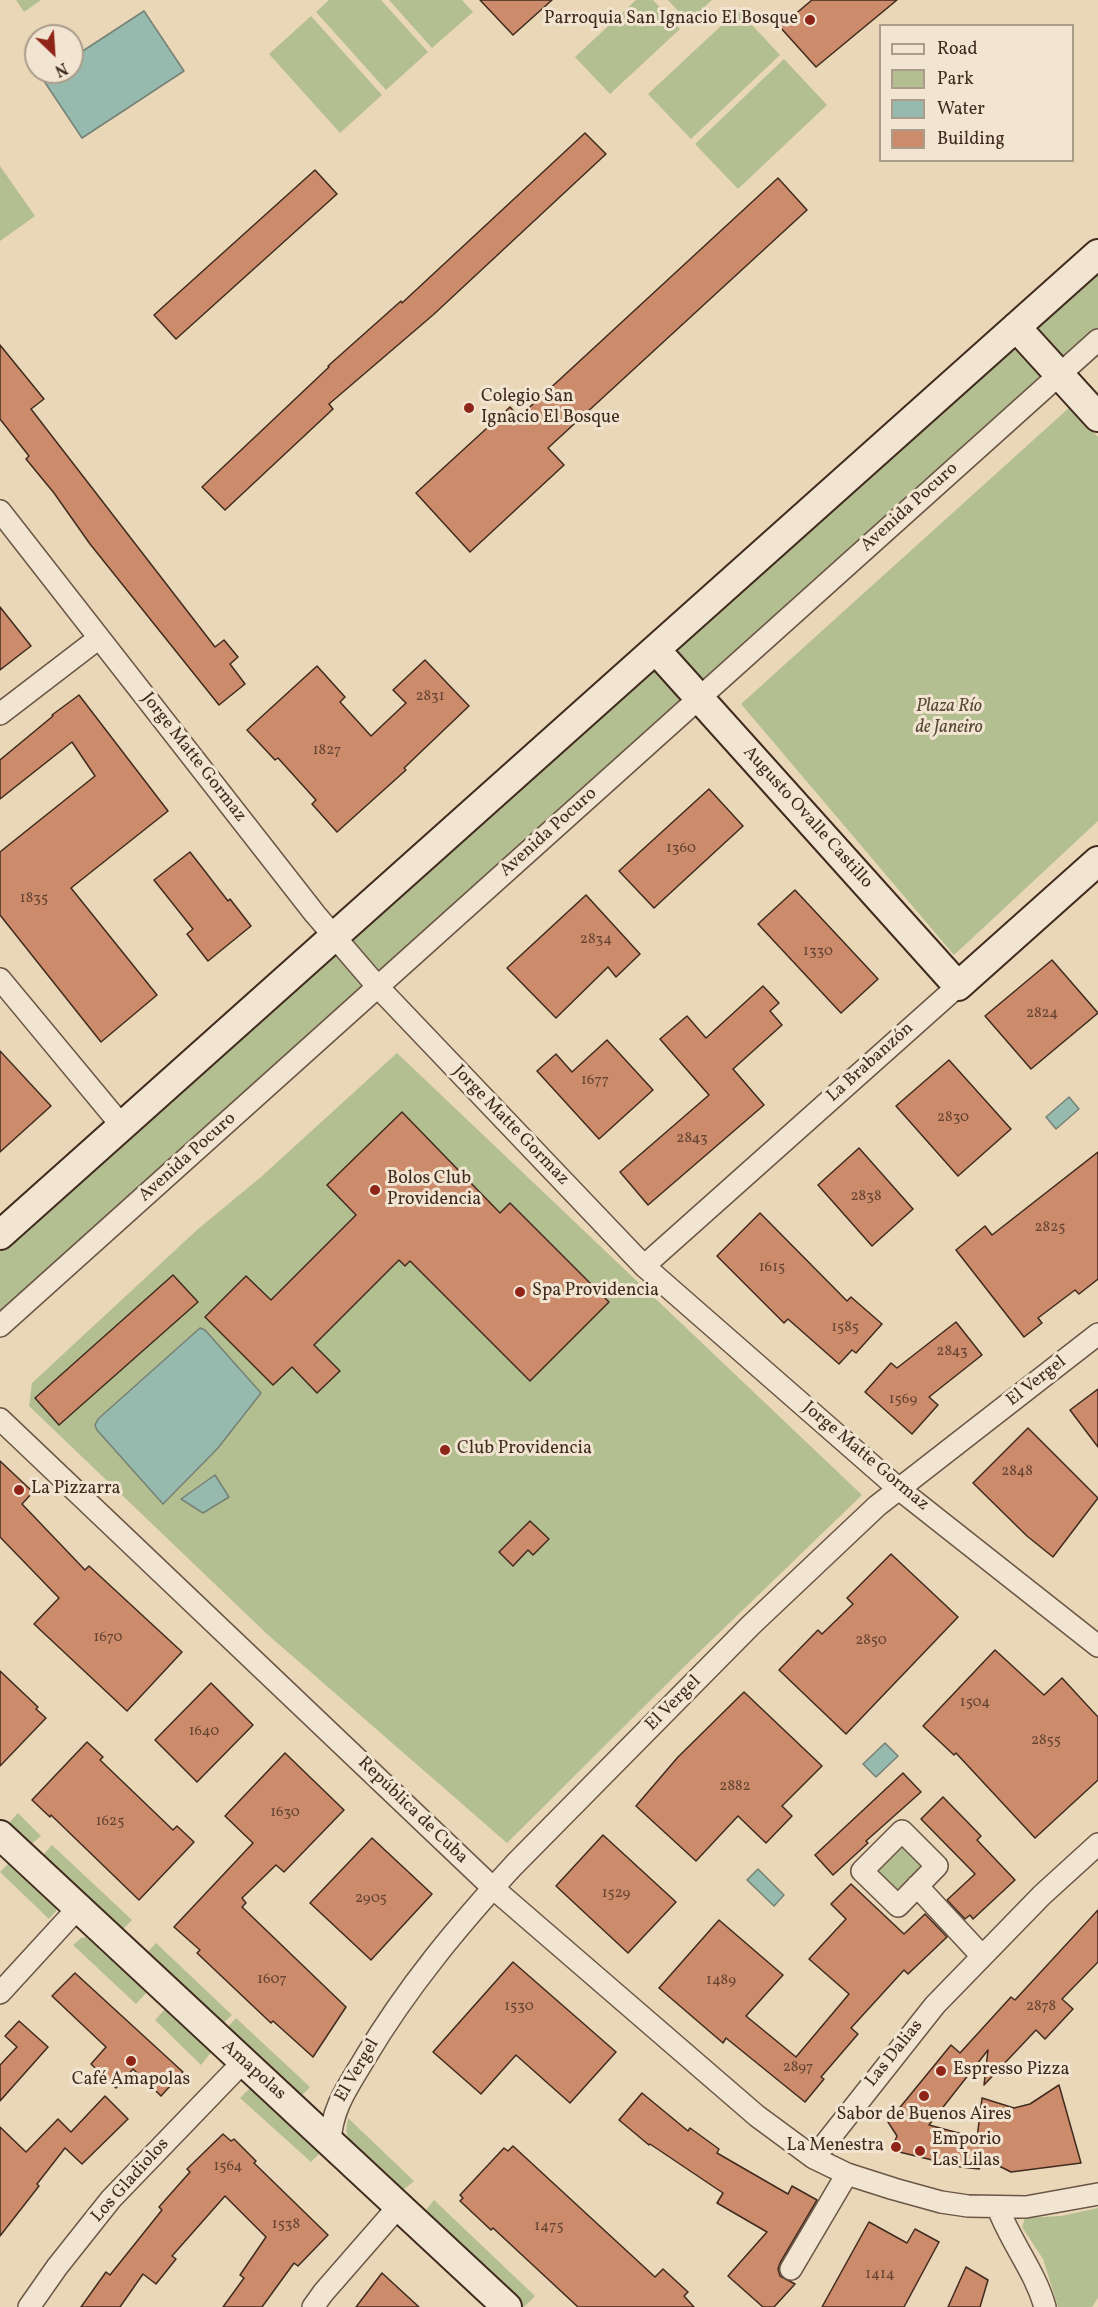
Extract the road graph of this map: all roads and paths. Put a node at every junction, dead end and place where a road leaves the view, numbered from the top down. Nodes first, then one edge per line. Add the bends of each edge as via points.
1 (1098, 254) edge
2 (1016, 327) junction
3 (1098, 340) edge
4 (1060, 375) junction
5 (1098, 417) edge
6 (3, 520) edge
7 (99, 638) junction
8 (656, 650) junction
9 (699, 698) junction
10 (0, 714) edge
11 (1098, 861) edge
12 (334, 937) junction
13 (0, 979) edge
14 (377, 986) junction
15 (958, 986) junction
16 (122, 1126) junction
17 (0, 1235) edge
18 (644, 1266) junction
19 (0, 1326) edge
20 (1098, 1334) edge
21 (0, 1419) edge
22 (899, 1489) junction
23 (1098, 1646) edge
24 (0, 1835) edge
25 (1098, 1844) edge
26 (917, 1886) dead end
27 (493, 1888) junction
28 (77, 1909) junction
29 (981, 1955) junction
30 (0, 1993) edge
31 (243, 2062) junction
32 (330, 2142) junction
33 (814, 2158) junction
34 (847, 2174) junction
35 (1098, 2194) edge
36 (398, 2207) junction
37 (998, 2208) junction
38 (791, 2268) dead end
39 (29, 2307) edge
40 (313, 2307) edge
41 (507, 2307) edge
42 (1045, 2307) edge

1 - 2 main road
2 - 4 main road
2 - 8 main road
3 - 4 street, Avenida Pocuro
4 - 5 main road
4 - 9 street, Avenida Pocuro
6 - 7 street, Jorge Matte Gormaz
7 - 10 street
7 - 12 street, Jorge Matte Gormaz
8 - 9 main road, Augusto Ovalle Castillo
8 - 12 main road
9 - 14 street, Avenida Pocuro
9 - 15 main road, Augusto Ovalle Castillo
11 - 15 main road, La Brabanzón
12 - 14 street, Jorge Matte Gormaz
12 - 16 main road
13 - 16 street
14 - 18 street, Jorge Matte Gormaz
14 - 19 street, Avenida Pocuro
15 - 18 street, La Brabanzón
16 - 17 main road
18 - 22 street, Jorge Matte Gormaz
20 - 22 street, El Vergel
21 - 27 street, República de Cuba
22 - 23 street, Jorge Matte Gormaz
22 - 27 street, El Vergel via 751,1625
24 - 28 main road, Amapolas
25 - 29 street, Las Dalias
26 - 29 street
27 - 32 street, El Vergel via 389,2017 338,2103
27 - 33 street, República de Cuba via 756,2116
28 - 30 street
28 - 31 main road, Amapolas
29 - 33 street, Las Dalias via 935,2005
31 - 32 main road, Amapolas
31 - 39 street, Los Gladiolos via 111,2199
32 - 36 main road, Amapolas
33 - 34 street, República de Cuba
34 - 37 street, República de Cuba via 941,2202
34 - 38 street
35 - 37 street, República de Cuba via 1046,2205
36 - 40 street
36 - 41 main road, Amapolas
37 - 42 street via 1031,2269

